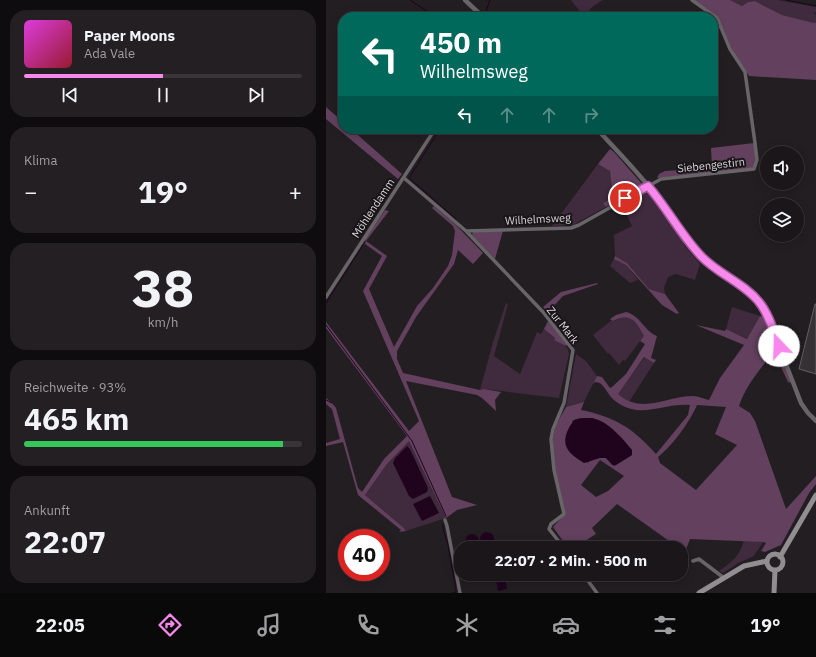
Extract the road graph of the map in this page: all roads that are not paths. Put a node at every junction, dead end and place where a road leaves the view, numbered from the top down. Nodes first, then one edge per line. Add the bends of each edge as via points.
1 (465, 0) edge
2 (692, 0) edge
3 (477, 12) edge
4 (709, 12) edge
5 (718, 20) edge
6 (432, 134) edge
7 (601, 134) edge
8 (404, 178) junction
9 (648, 186) junction
10 (466, 231) junction
11 (326, 297) edge
12 (816, 421) edge
13 (816, 495) edge
14 (445, 520) dead end
15 (558, 541) edge
16 (780, 557) junction
17 (693, 561) dead end
18 (767, 561) junction
19 (775, 570) junction
20 (724, 578) junction
21 (589, 581) edge
22 (460, 593) edge
23 (598, 593) edge
24 (699, 593) edge
25 (774, 593) edge

1 - 3 street
2 - 4 street, Siebengestirn
5 - 9 street, Siebengestirn via 730,49 745,72 757,165 750,170 661,179
6 - 8 street, Möhlendamm
7 - 9 street
8 - 10 street, Zur Mark
8 - 11 street, Möhlendamm
9 - 10 street, Wilhelmsweg via 571,228
9 - 12 street via 703,258 760,302 801,403
10 - 15 street, Zur Mark via 538,306 573,350 564,403 551,439 554,470 564,514 556,519 549,529
13 - 16 main road
14 - 22 street
16 - 18 main road via 774,555
16 - 19 main road via 782,565
17 - 20 street via 699,560
18 - 19 main road via 769,567
18 - 20 main road via 744,566
19 - 25 main road
20 - 24 main road
21 - 23 street

